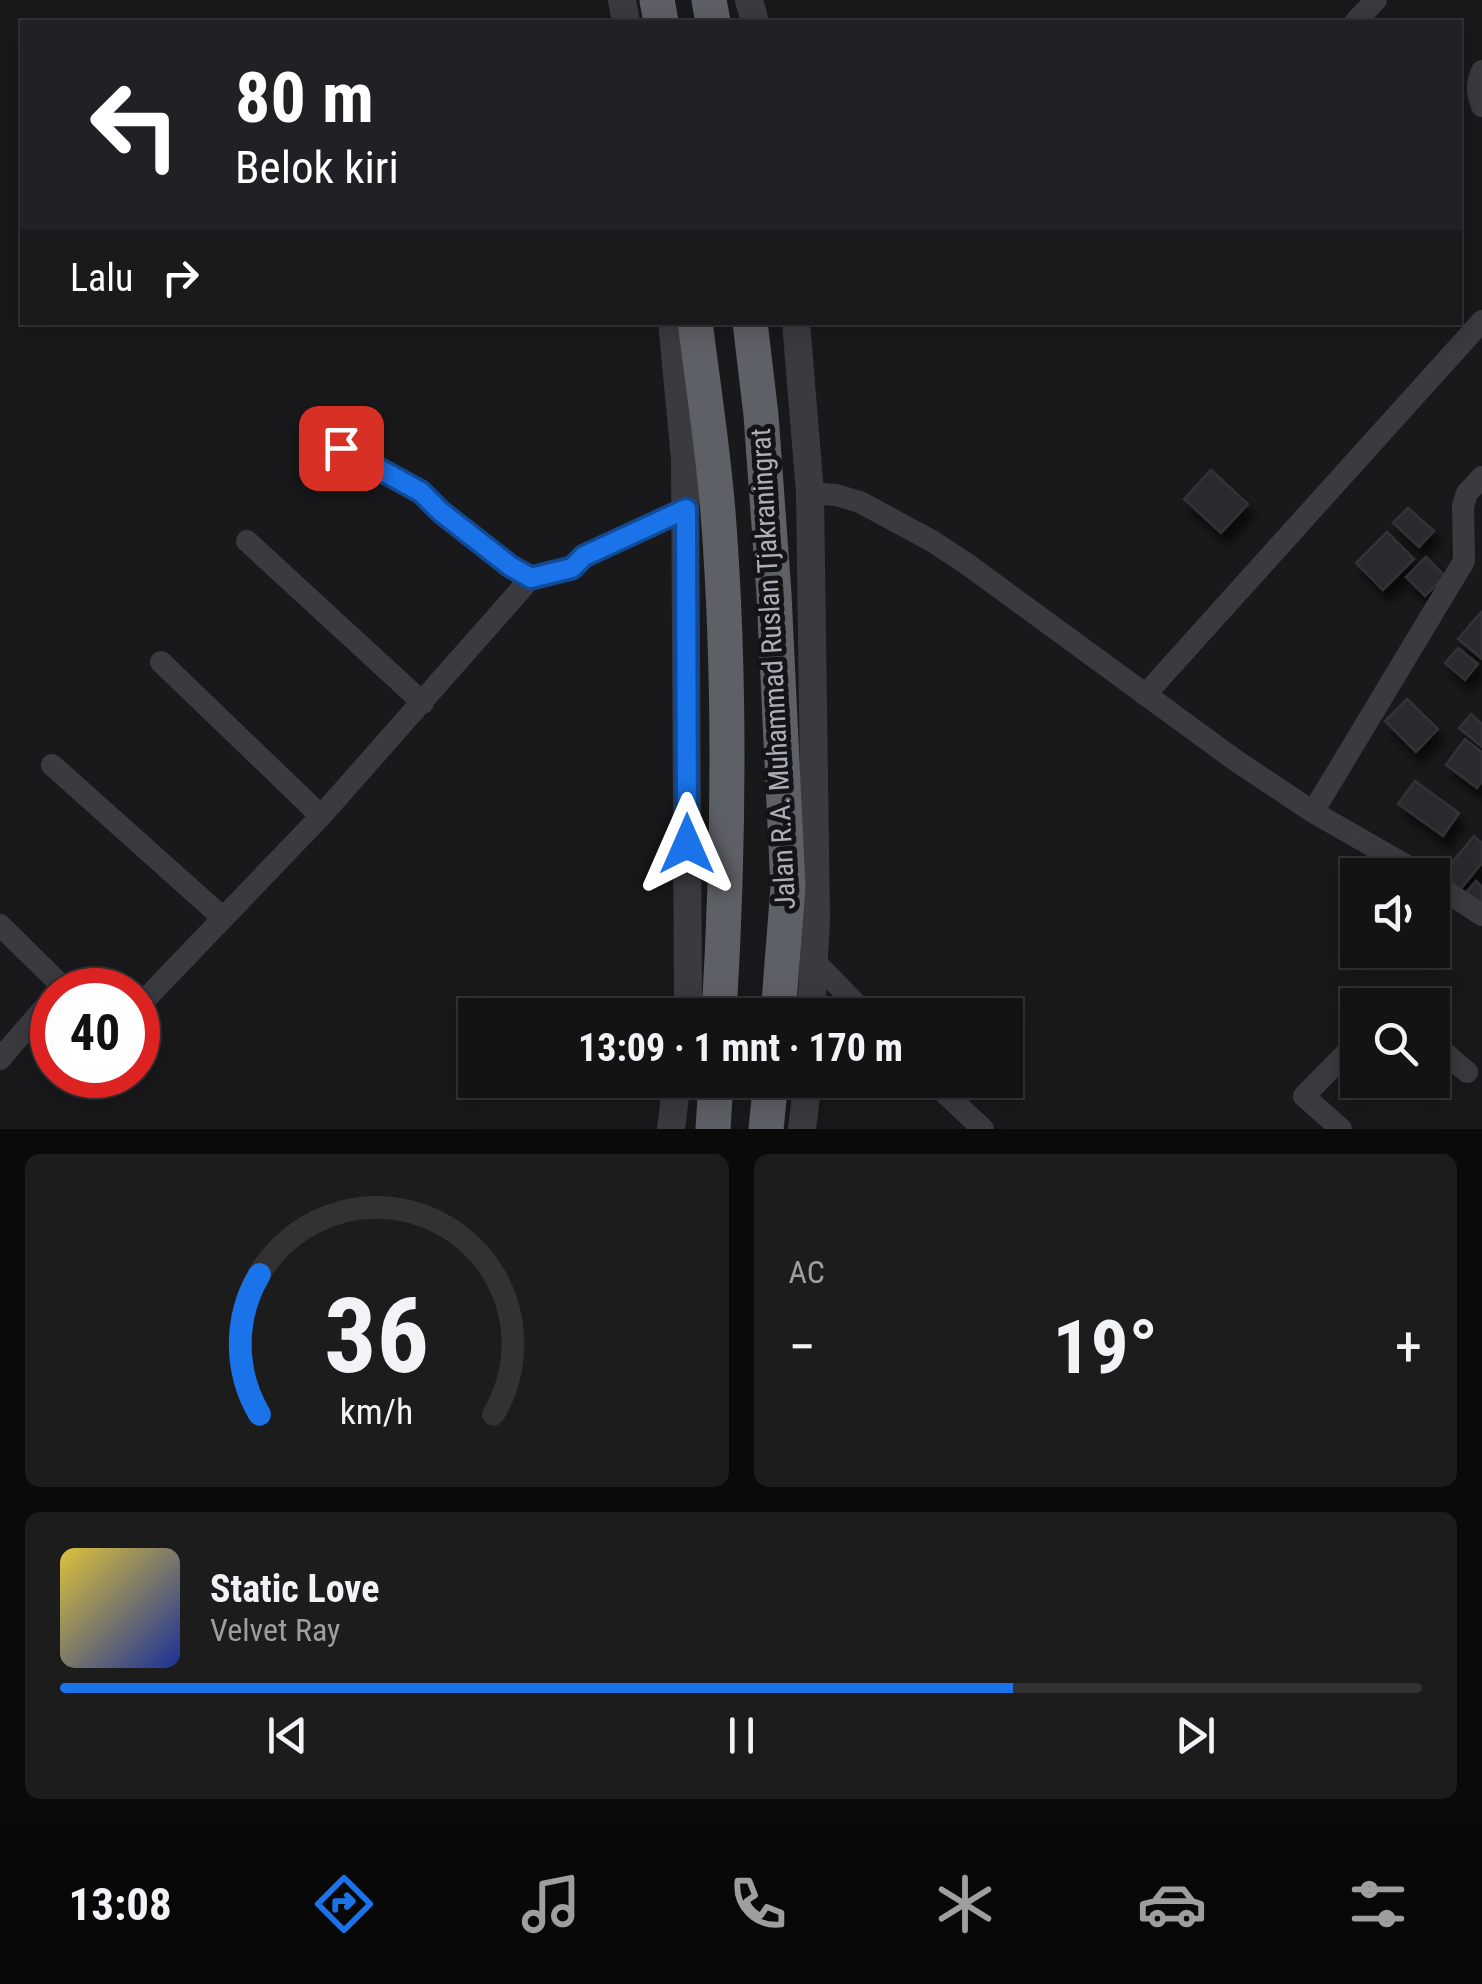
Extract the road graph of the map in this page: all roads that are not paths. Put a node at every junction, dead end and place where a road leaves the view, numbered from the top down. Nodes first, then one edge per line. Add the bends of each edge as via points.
1 (1376, 0) edge
2 (1357, 20) edge
3 (1482, 71) edge
4 (1482, 106) edge
5 (1482, 322) edge
6 (672, 325) edge
7 (695, 325) edge
8 (750, 325) edge
9 (796, 325) edge
10 (341, 448) dead end
11 (1482, 477) edge
12 (810, 493) junction
13 (686, 509) junction
14 (247, 541) dead end
15 (531, 578) junction
16 (161, 662) dead end
17 (1145, 695) junction
18 (423, 703) junction
19 (52, 765) dead end
20 (1313, 812) junction
21 (320, 816) junction
22 (1393, 858) edge
23 (1450, 894) edge
24 (1482, 916) edge
25 (222, 917) junction
26 (0, 925) edge
27 (814, 961) junction
28 (39, 968) edge
29 (160, 983) edge
30 (688, 998) edge
31 (720, 998) edge
32 (779, 998) edge
33 (812, 998) edge
34 (850, 998) edge
35 (30, 1026) edge
36 (0, 1058) edge
37 (1450, 1058) edge
38 (1340, 1059) edge
39 (1466, 1072) dead end
40 (675, 1098) edge
41 (715, 1098) edge
42 (769, 1098) edge
43 (806, 1098) edge
44 (949, 1098) edge
45 (671, 1129) edge
46 (713, 1129) edge
47 (766, 1129) edge
48 (802, 1129) edge
49 (983, 1129) edge
50 (1342, 1129) edge

1 - 2 street
3 - 4 street
5 - 17 street
6 - 13 street
7 - 31 highway, Jalan R.A. Muhammad Ruslan Tjakraningrat via 718,510 728,696
8 - 32 highway, Jalan R.A. Muhammad Ruslan Tjakraningrat via 774,594 788,887
9 - 12 street, Jalan R.A. Muhammad Ruslan Tjakraningrat
10 - 15 street via 421,492
11 - 20 street via 1463,506 1464,560
12 - 17 street via 860,502 932,541
12 - 27 street, Jalan R.A. Muhammad Ruslan Tjakraningrat
13 - 15 street via 584,556 572,568
13 - 30 street
14 - 18 street
15 - 18 street
16 - 21 street
17 - 20 street
18 - 21 street
19 - 25 street
20 - 22 street
21 - 25 street
23 - 24 street
25 - 29 street
26 - 28 street
27 - 33 street, Jalan R.A. Muhammad Ruslan Tjakraningrat
27 - 34 street
35 - 36 street
37 - 39 street
38 - 50 street via 1304,1096
40 - 45 street
41 - 46 highway
42 - 47 highway
43 - 48 street
44 - 49 street

